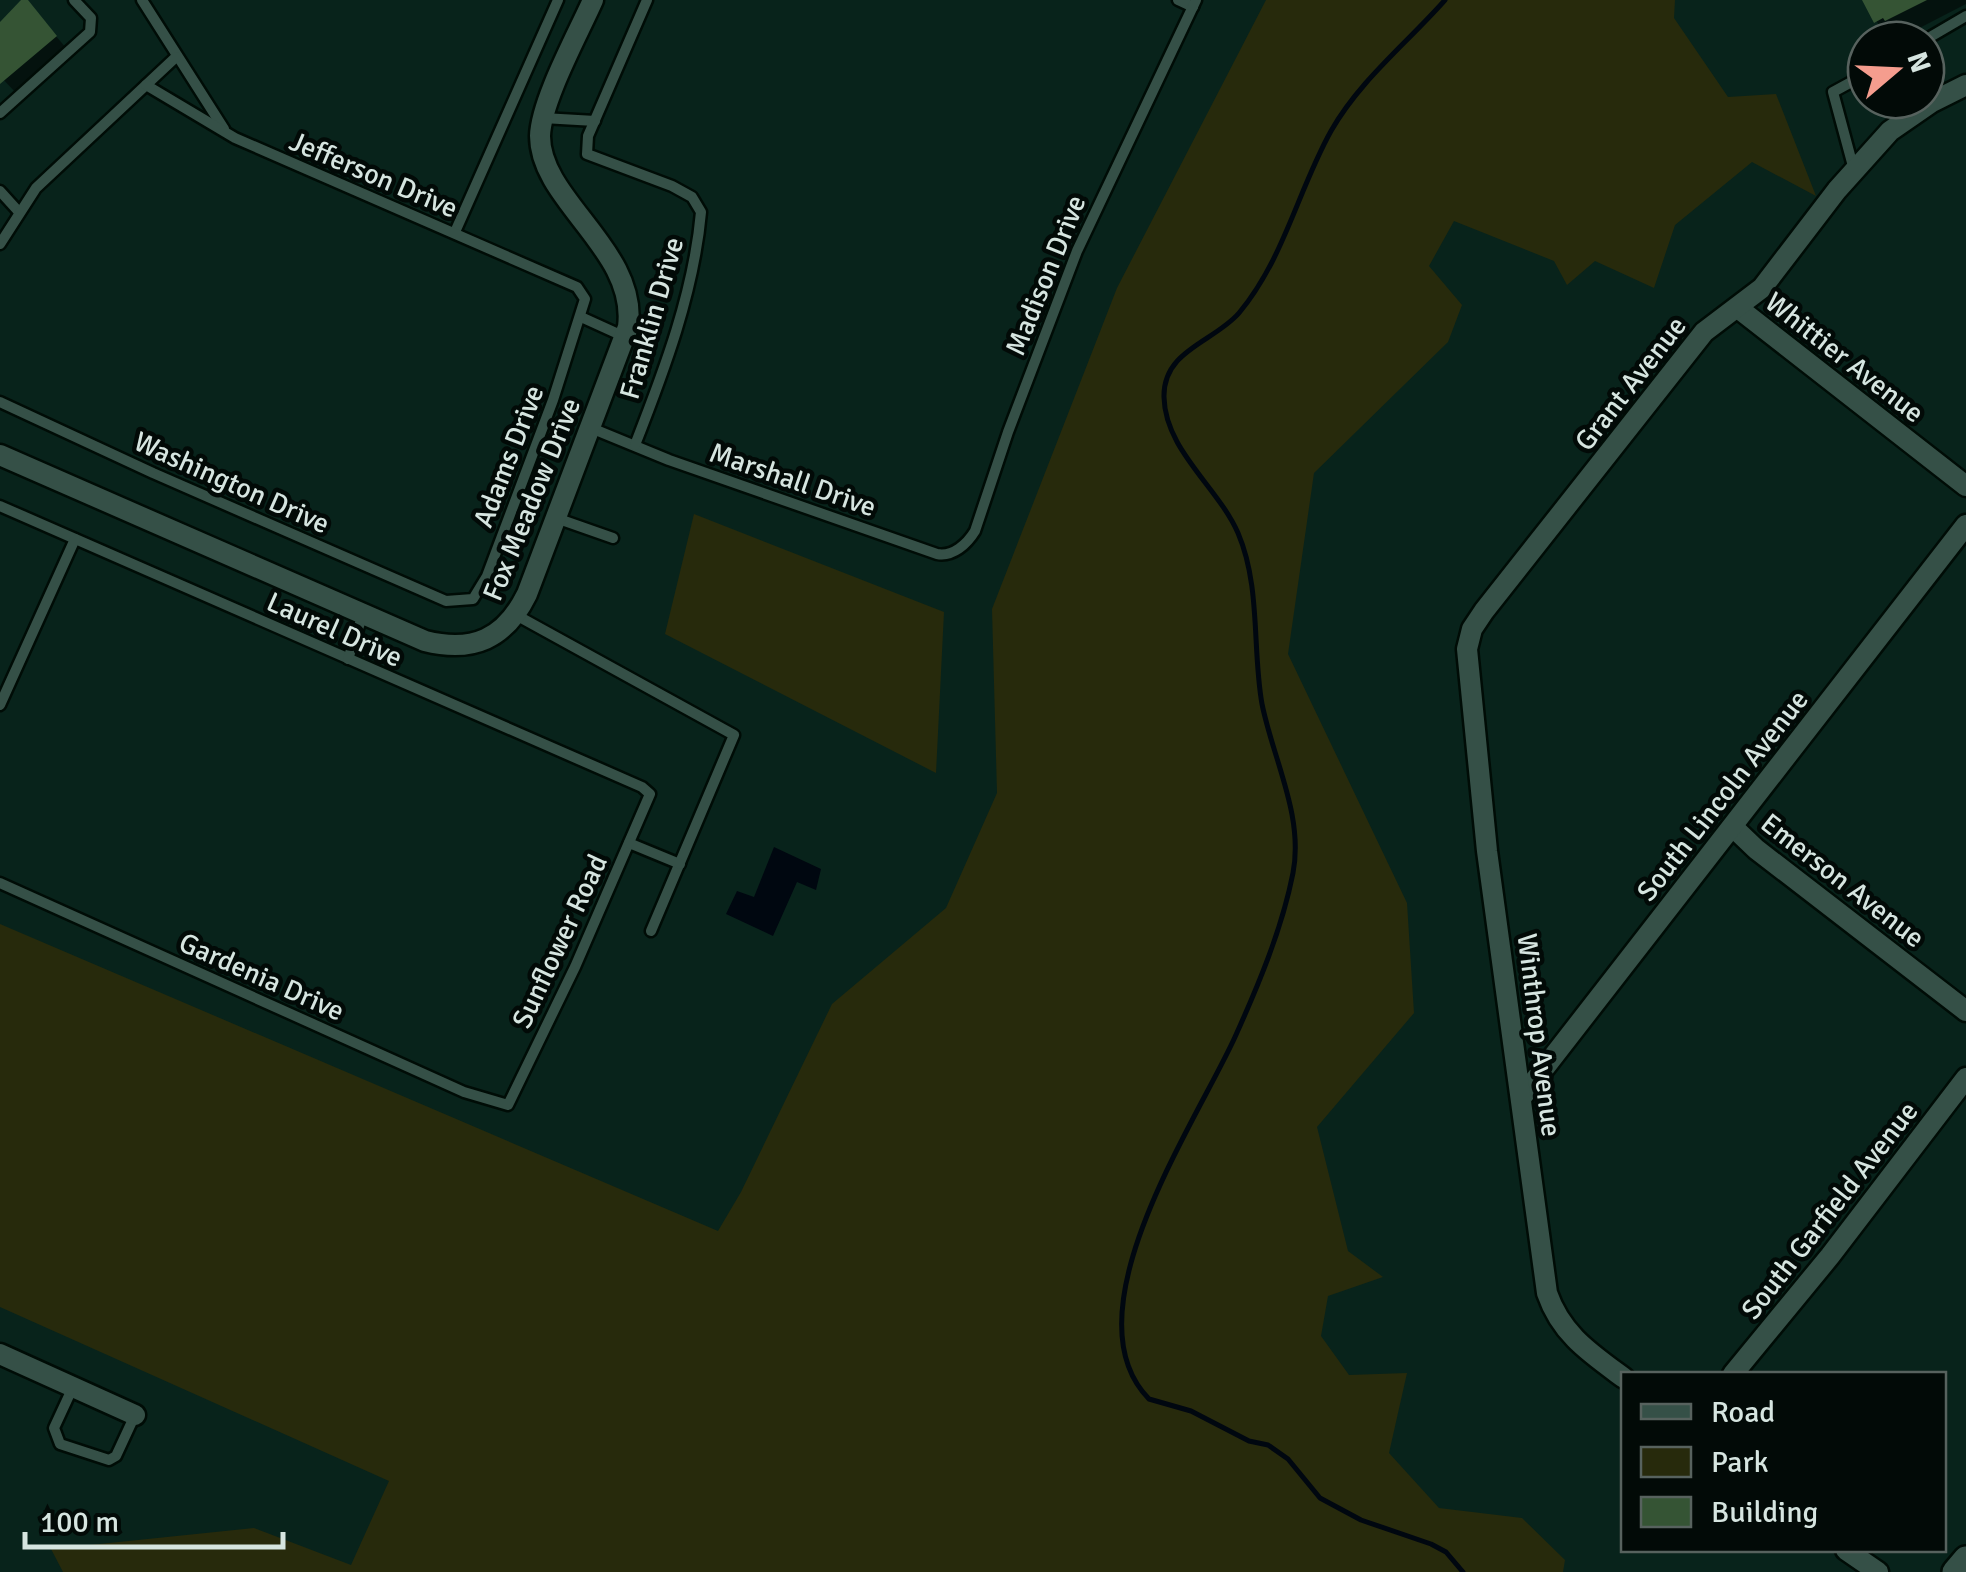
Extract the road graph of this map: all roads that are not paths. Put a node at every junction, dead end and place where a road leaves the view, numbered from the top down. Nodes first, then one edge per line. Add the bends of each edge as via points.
1 (74, 0) edge
2 (142, 0) edge
3 (558, 0) edge
4 (592, 0) edge
5 (646, 0) edge
6 (1178, 0) edge
7 (1194, 4) edge
8 (176, 57) junction
9 (146, 85) junction
10 (1846, 85) edge
11 (1966, 85) edge
12 (0, 113) edge
13 (542, 118) junction
14 (594, 121) junction
15 (224, 130) junction
16 (1854, 170) junction
17 (0, 190) edge
18 (19, 212) junction
19 (455, 232) junction
20 (0, 244) edge
21 (586, 299) joint
22 (1738, 308) junction
23 (580, 317) junction
24 (625, 337) junction
25 (0, 402) edge
26 (591, 428) junction
27 (636, 444) junction
28 (0, 455) edge
29 (1966, 486) edge
30 (0, 506) edge
31 (556, 518) junction
32 (1966, 525) edge
33 (76, 538) junction
34 (613, 538) dead end
35 (937, 554) joint
36 (446, 602) joint
37 (363, 614) junction
38 (516, 615) junction
39 (348, 660) junction
40 (1466, 667) joint
41 (0, 705) edge
42 (650, 794) joint
43 (1733, 827) junction
44 (628, 843) junction
45 (680, 864) junction
46 (0, 883) edge
47 (651, 931) dead end
48 (1966, 1011) edge
49 (1966, 1078) edge
50 (1521, 1098) junction
51 (508, 1105) joint
52 (0, 1354) edge
53 (1736, 1372) edge
54 (1621, 1376) edge
55 (73, 1388) junction
56 (134, 1416) joint
57 (1849, 1552) edge
58 (1966, 1558) edge
59 (1878, 1572) edge
60 (1956, 1572) edge

1 - 12 lane via 91,18 90,32
2 - 8 lane
3 - 19 lane
4 - 13 street
5 - 14 lane
6 - 7 lane
7 - 35 lane, Madison Drive via 1077,250 975,531 967,544
8 - 9 lane
8 - 15 lane
9 - 15 lane, Jefferson Drive
9 - 18 lane
10 - 16 lane via 1833,92
11 - 16 street, Grant Avenue via 1890,131
13 - 14 lane
13 - 24 street, Fox Meadow Drive via 542,153 551,172 624,283
14 - 27 lane, Franklin Drive via 587,154 672,186 692,197 701,212 673,340
15 - 19 lane, Jefferson Drive
16 - 22 street, Grant Avenue via 1762,288
17 - 18 lane
18 - 20 lane
19 - 21 lane, Jefferson Drive via 559,277
21 - 23 lane, Adams Drive
22 - 29 street, Whittier Avenue
22 - 40 street, Grant Avenue via 1704,332 1484,612 1472,629
23 - 24 lane
23 - 36 lane, Adams Drive via 486,576 473,599
24 - 26 street, Fox Meadow Drive
25 - 36 lane, Washington Drive
26 - 27 lane, Franklin Drive
26 - 31 street, Fox Meadow Drive
27 - 35 lane, Marshall Drive
28 - 37 street, Fox Meadow Drive
30 - 33 lane, Laurel Drive
31 - 34 lane
31 - 38 street, Fox Meadow Drive
32 - 43 street, South Lincoln Avenue
33 - 39 lane, Laurel Drive
33 - 41 lane
37 - 38 street, Fox Meadow Drive via 448,645 480,642
37 - 39 lane
38 - 45 lane via 734,734
39 - 42 lane, Laurel Drive
40 - 50 street, Winthrop Avenue
42 - 44 lane, Sunflower Road
43 - 48 street, Emerson Avenue
43 - 50 street, South Lincoln Avenue
44 - 45 lane
44 - 51 lane, Sunflower Road
45 - 47 lane
46 - 51 lane, Gardenia Drive via 464,1092
49 - 53 street, South Garfield Avenue
50 - 54 street, Winthrop Avenue via 1553,1311 1574,1340
52 - 55 street
55 - 56 street
55 - 56 lane via 54,1428 60,1444 109,1460
57 - 59 street
58 - 60 street

